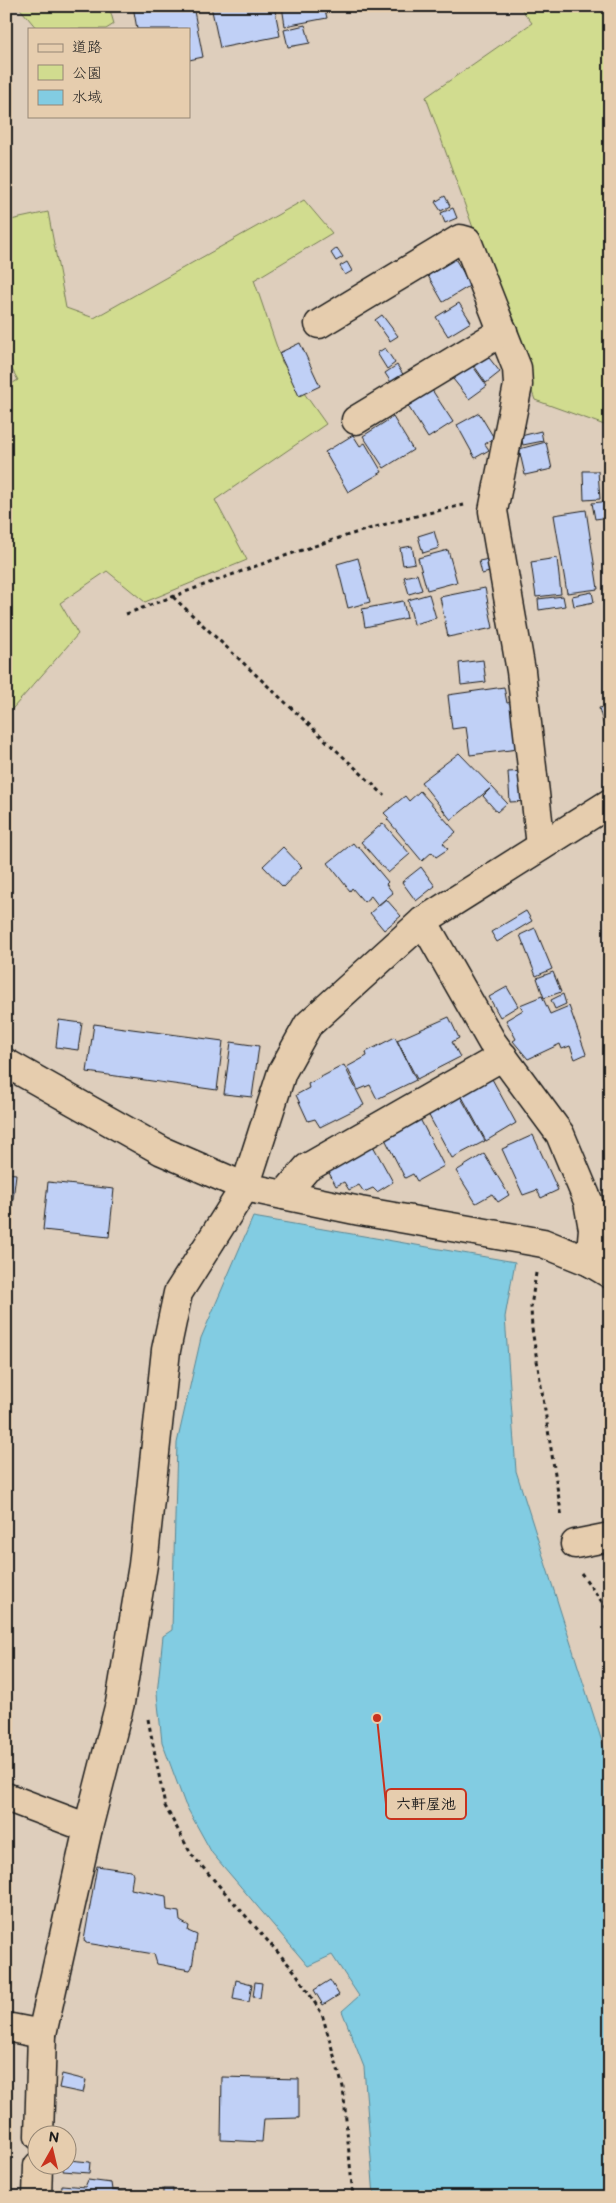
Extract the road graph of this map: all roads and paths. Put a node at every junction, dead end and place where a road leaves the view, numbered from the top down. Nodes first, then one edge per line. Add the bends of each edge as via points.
1 (319, 324) dead end
2 (503, 331) junction
3 (356, 420) dead end
4 (493, 511) junction
5 (173, 596) junction
6 (126, 614) dead end
7 (384, 795) dead end
8 (610, 803) edge
9 (541, 846) junction
10 (423, 921) junction
11 (503, 1056) junction
12 (6, 1063) edge
13 (245, 1187) junction
14 (284, 1195) junction
15 (543, 1243) junction
16 (600, 1268) edge
17 (610, 1537) edge
18 (572, 1546) junction
19 (610, 1613) edge
20 (147, 1711) dead end
21 (6, 1797) edge
22 (88, 1828) junction
23 (6, 2027) edge
24 (42, 2034) junction
25 (39, 2126) edge
26 (38, 2176) edge
27 (37, 2197) edge
28 (353, 2197) edge

1 - 2 street via 460,239 466,241
2 - 3 street
2 - 4 street via 517,368 518,384
4 - 5 path via 477,505 465,505 415,515
4 - 9 street via 521,671
5 - 6 path
5 - 7 path
8 - 9 street
9 - 10 street
10 - 11 street
10 - 13 street via 308,1025 282,1072
11 - 14 street via 307,1168
11 - 16 street via 560,1134 588,1201
12 - 13 street via 162,1151
13 - 14 street
13 - 22 street via 178,1293 166,1350 143,1565 120,1703
14 - 15 street
15 - 16 street
15 - 18 path via 531,1307 532,1330
17 - 18 street
18 - 19 path
20 - 28 path via 165,1806 191,1854 290,1966 322,2014 343,2088
21 - 22 street
22 - 24 street
23 - 24 street
24 - 25 street
26 - 27 street

